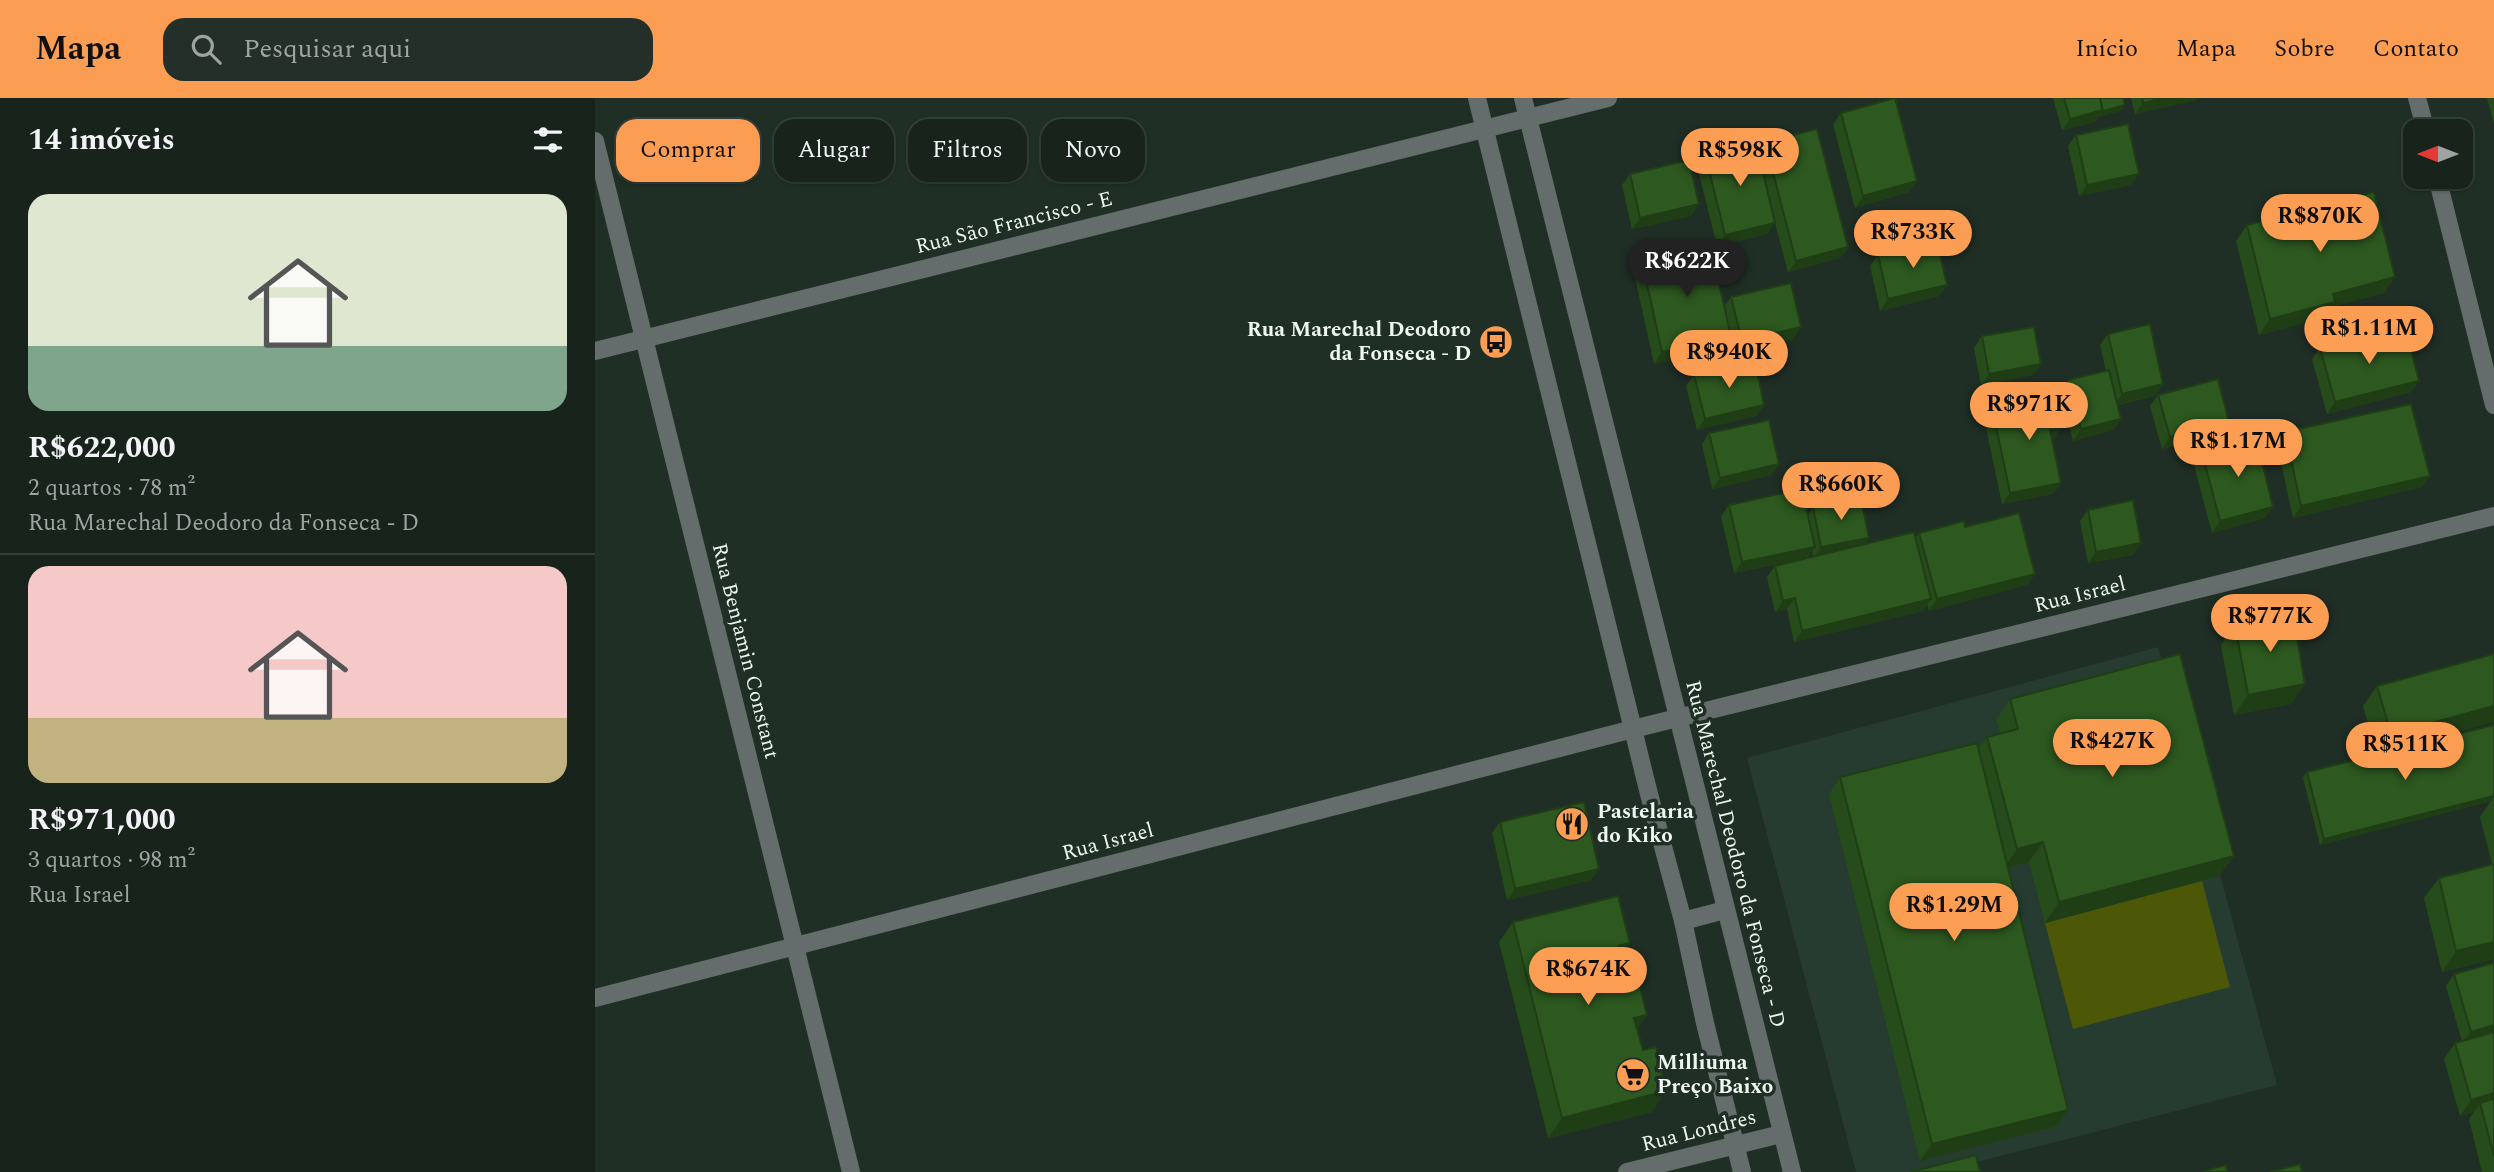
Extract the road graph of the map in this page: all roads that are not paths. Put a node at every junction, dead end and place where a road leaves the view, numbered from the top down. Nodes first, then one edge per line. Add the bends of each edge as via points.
1 (1477, 98) edge
2 (1523, 98) edge
3 (1608, 98) edge
4 (2417, 98) edge
5 (1528, 118) junction
6 (2422, 119) edge
7 (1486, 129) junction
8 (595, 141) edge
9 (2440, 189) edge
10 (644, 339) junction
11 (595, 351) edge
12 (2494, 405) edge
13 (2494, 516) edge
14 (1678, 719) junction
15 (1633, 729) junction
16 (1725, 910) junction
17 (1683, 921) junction
18 (795, 947) junction
19 (595, 998) edge
20 (1781, 1134) junction
21 (1735, 1145) junction
22 (851, 1172) edge
23 (1627, 1172) edge
24 (1742, 1172) edge
25 (1792, 1172) edge

1 - 7 street
2 - 5 street, Rua Marechal Deodoro da Fonseca - D
3 - 5 street, Rua São Francisco - E
4 - 6 street
5 - 7 street, Rua São Francisco - E
5 - 14 street, Rua Marechal Deodoro da Fonseca - D
7 - 10 street, Rua São Francisco - E
7 - 15 street
8 - 10 street, Rua Benjamin Constant
9 - 12 street
10 - 11 street, Rua São Francisco - E
10 - 18 street, Rua Benjamin Constant
13 - 14 street, Rua Israel
14 - 15 street, Rua Israel
14 - 16 street, Rua Marechal Deodoro da Fonseca - D
15 - 17 street
15 - 18 street, Rua Israel
16 - 17 street
16 - 20 street, Rua Marechal Deodoro da Fonseca - D
17 - 21 street
18 - 19 street, Rua Israel
18 - 22 street, Rua Benjamin Constant
20 - 21 street, Rua Londres
20 - 25 street, Rua Marechal Deodoro da Fonseca - D
21 - 23 street, Rua Londres
21 - 24 street

